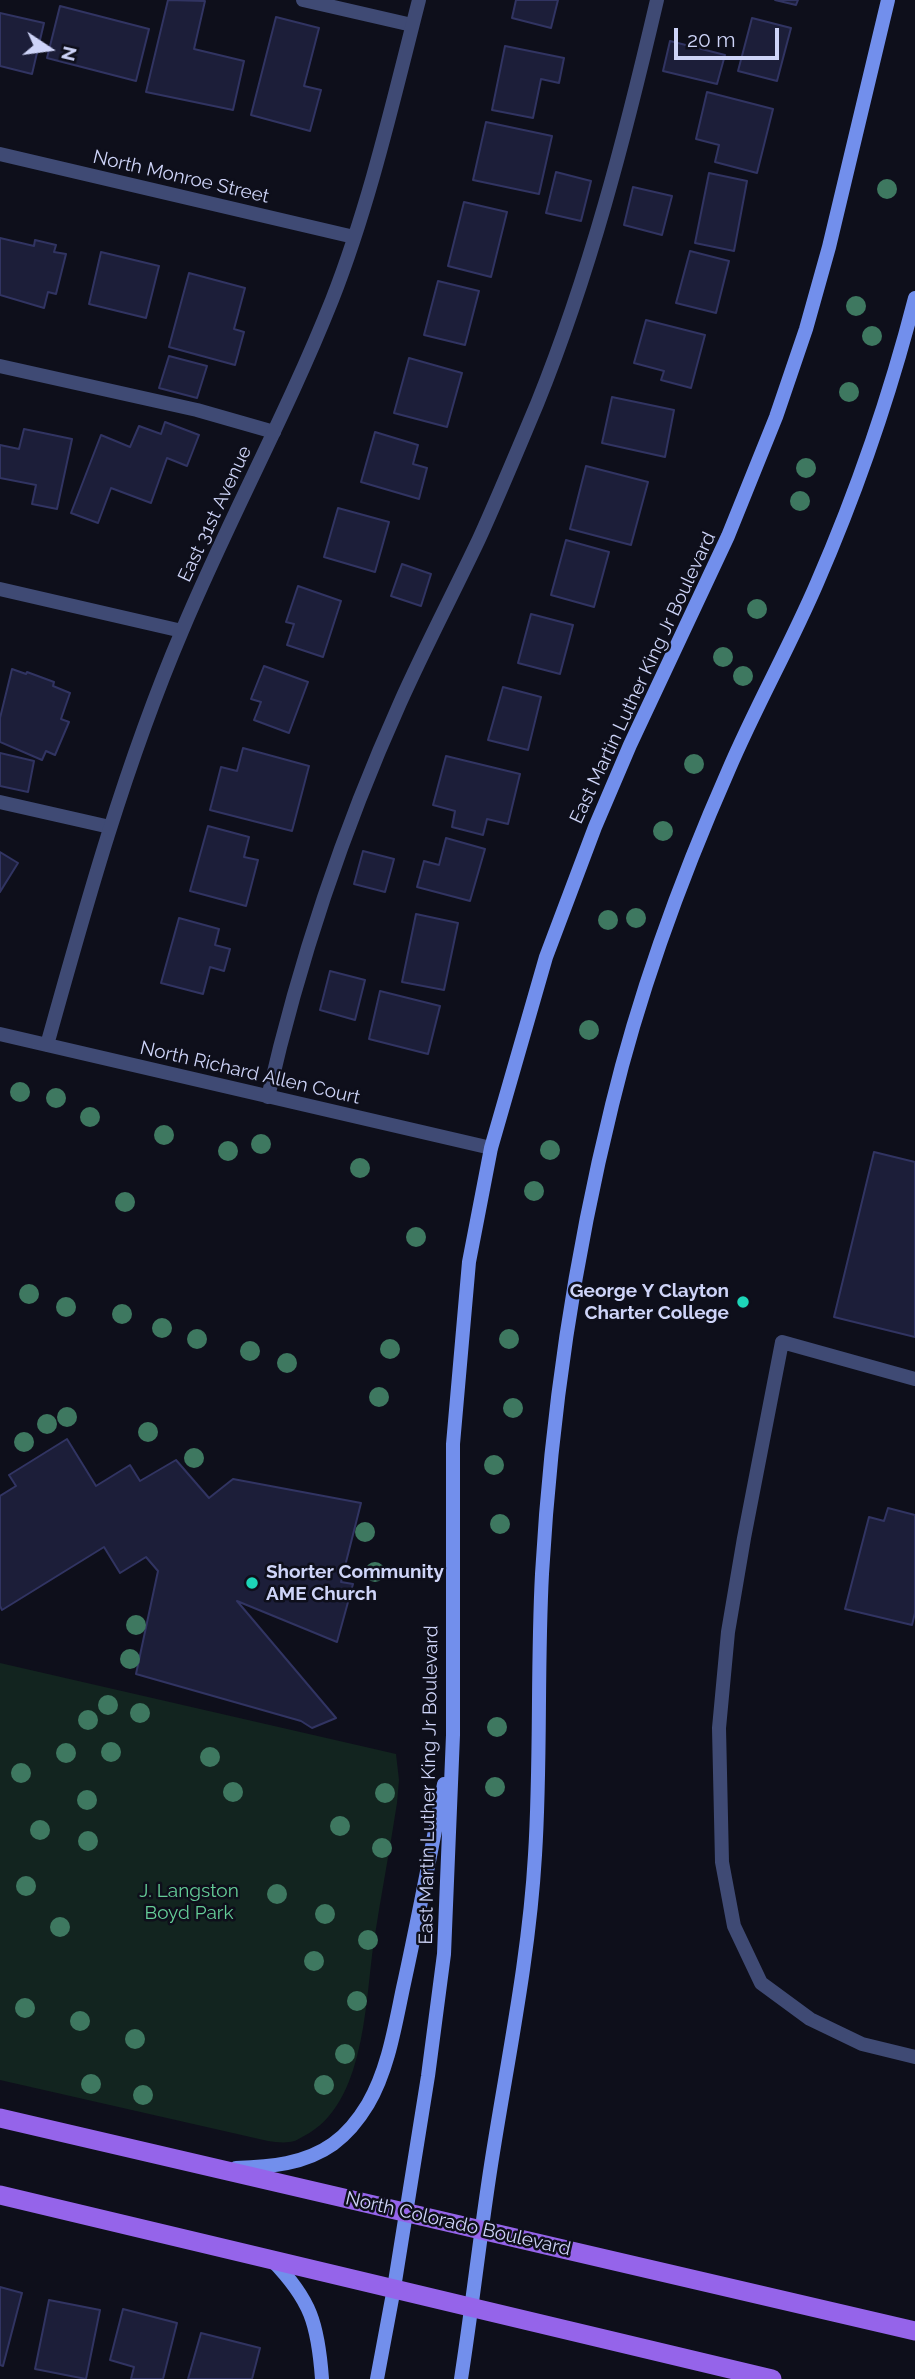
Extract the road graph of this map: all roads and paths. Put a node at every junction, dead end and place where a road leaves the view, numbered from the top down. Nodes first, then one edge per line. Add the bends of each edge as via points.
1 (303, 0) edge
2 (419, 0) edge
3 (657, 0) edge
4 (888, 0) edge
5 (412, 25) junction
6 (0, 154) edge
7 (354, 237) junction
8 (915, 298) edge
9 (0, 366) edge
10 (274, 432) junction
11 (0, 589) edge
12 (182, 631) junction
13 (0, 802) edge
14 (110, 827) junction
15 (0, 1034) edge
16 (47, 1045) junction
17 (268, 1097) junction
18 (491, 1148) junction
19 (915, 1379) edge
20 (453, 1735) junction
21 (915, 2057) edge
22 (0, 2118) edge
23 (217, 2168) junction
24 (0, 2195) edge
25 (407, 2212) junction
26 (481, 2229) junction
27 (271, 2259) junction
28 (394, 2288) junction
29 (472, 2306) junction
30 (915, 2331) edge
31 (321, 2379) edge
32 (377, 2379) edge
33 (461, 2379) edge
34 (772, 2379) edge

1 - 5 street
2 - 5 street, East 31st Avenue
3 - 17 street via 625,136 561,342 510,469 355,808 303,960
4 - 18 main road, East Martin Luther King Jr Boulevard via 829,247 776,417 729,537 595,827 546,957
5 - 7 street, East 31st Avenue
6 - 7 street, North Monroe Street
7 - 10 street, East 31st Avenue via 301,377
8 - 26 main road via 882,413 841,526 678,890 611,1109 575,1284 551,1454 542,1576 532,1898
9 - 10 street
10 - 12 street, East 31st Avenue
11 - 12 street
12 - 14 street, East 31st Avenue
13 - 14 street
14 - 16 street, East 31st Avenue
15 - 16 street, North Richard Allen Court
16 - 17 street, North Richard Allen Court
17 - 18 street, North Richard Allen Court
18 - 20 main road, East Martin Luther King Jr Boulevard via 469,1262 453,1444
19 - 21 street via 782,1342 728,1632 719,1728 722,1862 734,1926 761,1983 810,2019 862,2044
20 - 23 main road via 393,2034 368,2105 333,2144 306,2158 284,2164
20 - 25 main road, East Martin Luther King Jr Boulevard via 444,1954
22 - 23 main road, North Colorado Boulevard
23 - 25 main road, North Colorado Boulevard
24 - 27 main road
25 - 26 main road, North Colorado Boulevard
25 - 28 main road, East Martin Luther King Jr Boulevard
26 - 29 main road
26 - 30 main road, North Colorado Boulevard
27 - 28 main road
27 - 31 main road via 293,2281 314,2318
28 - 29 main road
28 - 32 main road, East Martin Luther King Jr Boulevard
29 - 33 main road
29 - 34 main road

